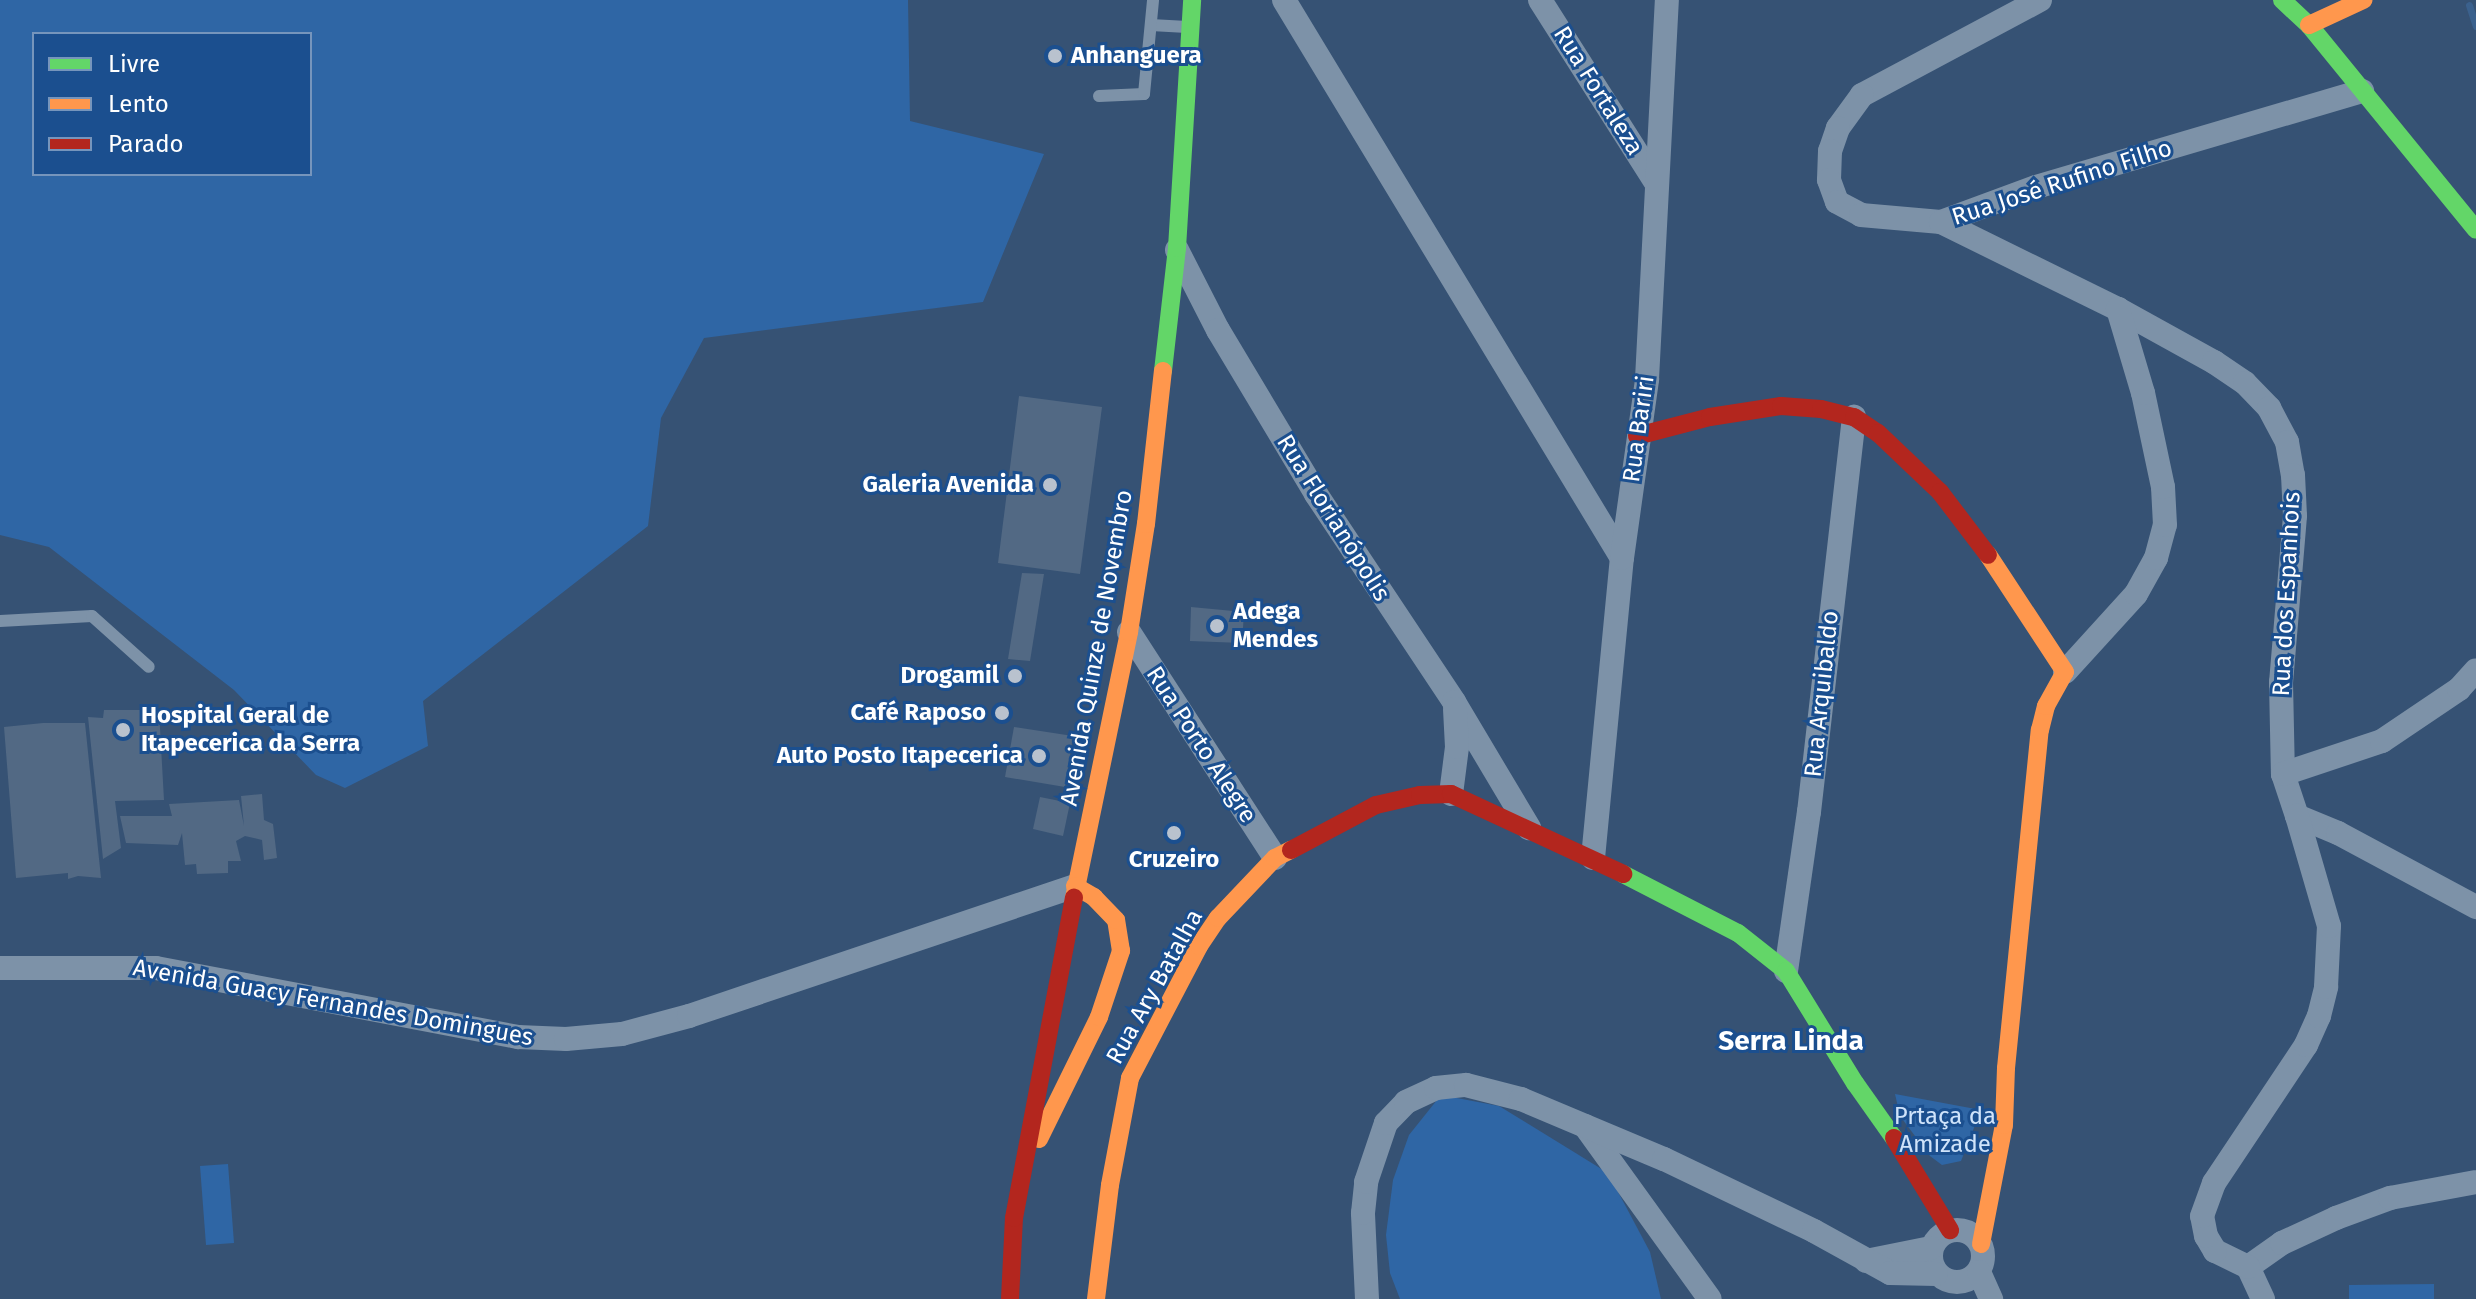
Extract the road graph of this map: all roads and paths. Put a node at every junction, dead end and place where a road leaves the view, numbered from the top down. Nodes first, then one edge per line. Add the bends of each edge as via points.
1 (1153, 0) edge
2 (1192, 0) edge
3 (1284, 0) edge
4 (1540, 0) edge
5 (1667, 0) edge
6 (2040, 0) edge
7 (2282, 0) edge
8 (2354, 1) edge
9 (1151, 25) junction
10 (2309, 25) junction
11 (1191, 27) junction
12 (2362, 91) junction
13 (1099, 96) dead end
14 (1655, 181) junction
15 (1941, 222) junction
16 (2476, 230) edge
17 (1177, 248) junction
18 (1169, 306) junction
19 (2118, 309) junction
20 (1218, 330) junction
21 (1854, 417) junction
22 (1637, 436) junction
23 (1622, 558) junction
24 (0, 621) edge
25 (1129, 632) junction
26 (149, 667) dead end
27 (2476, 670) edge
28 (2065, 672) junction
29 (1454, 702) junction
30 (2283, 774) junction
31 (1451, 794) junction
32 (2297, 816) junction
33 (1529, 828) junction
34 (1275, 858) junction
35 (1593, 858) junction
36 (1075, 886) junction
37 (2476, 907) edge
38 (0, 968) edge
39 (1786, 971) junction
40 (1583, 1124) junction
41 (1999, 1156) joint
42 (1911, 1162) joint
43 (1021, 1174) junction
44 (2476, 1182) edge
45 (1952, 1238) junction
46 (1866, 1261) junction
47 (2248, 1267) junction
48 (1979, 1272) junction
49 (1948, 1285) edge
50 (1010, 1299) edge
51 (1096, 1299) edge
52 (1367, 1299) edge
53 (1710, 1299) edge
54 (1991, 1299) edge
55 (2263, 1299) edge

1 - 9 lane
2 - 11 street, Avenida Quinze de Novembro
3 - 23 street
4 - 14 street, Rua Fortaleza
5 - 14 street, Rua Bariri
6 - 15 street, Rua José Rufino Filho via 1862,95 1838,128 1829,180 1837,202 1861,215
7 - 10 street
8 - 10 street
9 - 11 lane
9 - 13 lane via 1144,94
10 - 12 street
11 - 17 street, Avenida Quinze de Novembro
12 - 15 street, Rua José Rufino Filho via 2036,187
12 - 16 street
14 - 22 street, Rua Bariri via 1652,313
15 - 19 street, Rua dos Espanhois
17 - 18 street, Avenida Quinze de Novembro
17 - 20 street, Rua Florianópolis
18 - 20 street
18 - 25 street, Avenida Quinze de Novembro
19 - 28 street via 2143,393 2163,487 2165,525 2156,558 2136,594
19 - 30 street, Rua dos Espanhois via 2245,383 2269,408 2287,442 2295,516 2281,682
20 - 29 street, Rua Florianópolis via 1316,494
21 - 22 street via 1781,406
21 - 28 street via 1940,492 2006,578
21 - 39 street, Rua Arquibaldo
22 - 23 street, Rua Bariri
23 - 35 street, Rua Bariri
24 - 26 lane via 92,616
25 - 34 street, Rua Porto Alegre
25 - 36 street, Avenida Quinze de Novembro
27 - 30 street via 2450,696 2382,741
28 - 41 street via 2040,730
29 - 31 street, Rua Florianópolis via 1457,747
29 - 33 street, Rua Florianópolis
30 - 32 street, Rua dos Espanhois
31 - 33 street
31 - 34 street, Rua Ary Batalha via 1376,805
32 - 37 street
32 - 47 street, Rua dos Espanhois via 2329,926 2326,987 2306,1045 2214,1183 2202,1216 2215,1251
33 - 35 street
34 - 51 street, Rua Ary Batalha via 1218,918 1130,1078
35 - 39 street via 1738,933
36 - 38 street, Avenida Guacy Fernandes Domingues via 689,1016 622,1034 566,1039 518,1037 156,968
36 - 43 street, Avenida Quinze de Novembro
36 - 43 street via 1116,920 1121,951 1099,1017
39 - 42 street
40 - 46 street via 1814,1231
40 - 52 street via 1521,1099 1466,1085 1436,1088 1406,1102 1386,1123 1366,1182
40 - 53 street
41 - 45 street
42 - 45 street
43 - 50 street, Avenida Quinze de Novembro
44 - 47 street via 2390,1198 2336,1218 2282,1243
45 - 46 street
45 - 48 street via 1984,1259
45 - 49 street via 1930,1262
46 - 49 street via 1890,1273
47 - 55 street
48 - 49 street
48 - 54 street

